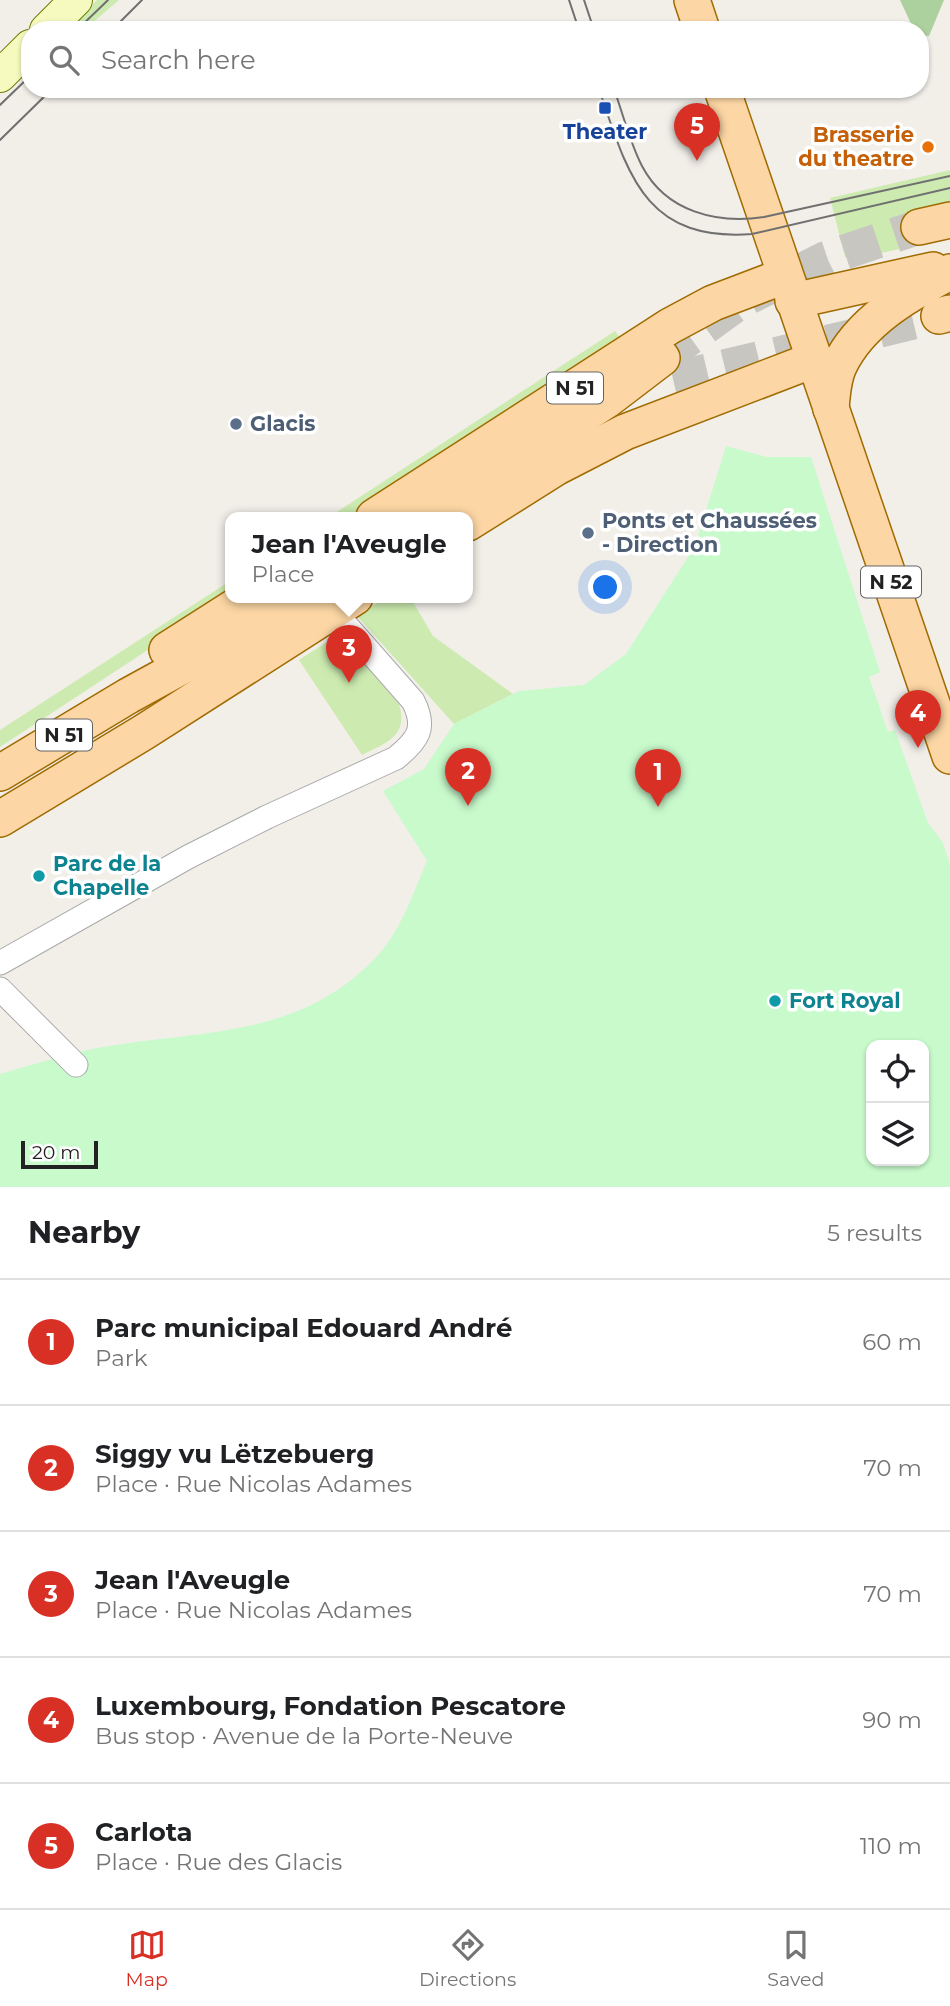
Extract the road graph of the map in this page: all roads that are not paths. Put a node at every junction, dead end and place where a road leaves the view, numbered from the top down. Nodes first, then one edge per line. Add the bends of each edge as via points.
1 (76, 0) edge
2 (692, 0) edge
3 (55, 21) edge
4 (699, 21) edge
5 (21, 55) edge
6 (0, 76) edge
7 (725, 98) edge
8 (950, 269) edge
9 (789, 288) junction
10 (813, 360) junction
11 (667, 368) tunnel mouth
12 (831, 409) junction
13 (382, 512) edge
14 (434, 512) edge
15 (473, 520) edge
16 (280, 603) edge
17 (344, 604) edge
18 (256, 610) edge
19 (950, 756) edge
20 (0, 773) edge
21 (0, 819) edge
22 (0, 963) edge
23 (0, 989) edge
24 (76, 1065) dead end

1 - 3 street
2 - 4 main road
5 - 6 street
7 - 9 main road, N 52
8 - 9 main road, N 51
8 - 12 main road via 889,308 858,337 838,367
9 - 10 main road, N 52
9 - 13 main road, N 51 via 713,303 670,326
10 - 12 main road, N 52
10 - 15 main road via 625,432
11 - 14 main road, N 51 via 607,400
12 - 19 main road, N 52
16 - 18 main road, N 51
17 - 21 main road, N 51
17 - 22 street via 414,701 420,713 415,743 397,758 188,857
18 - 20 main road, N 51 via 128,696
18 - 21 main road, N 51
23 - 24 street

